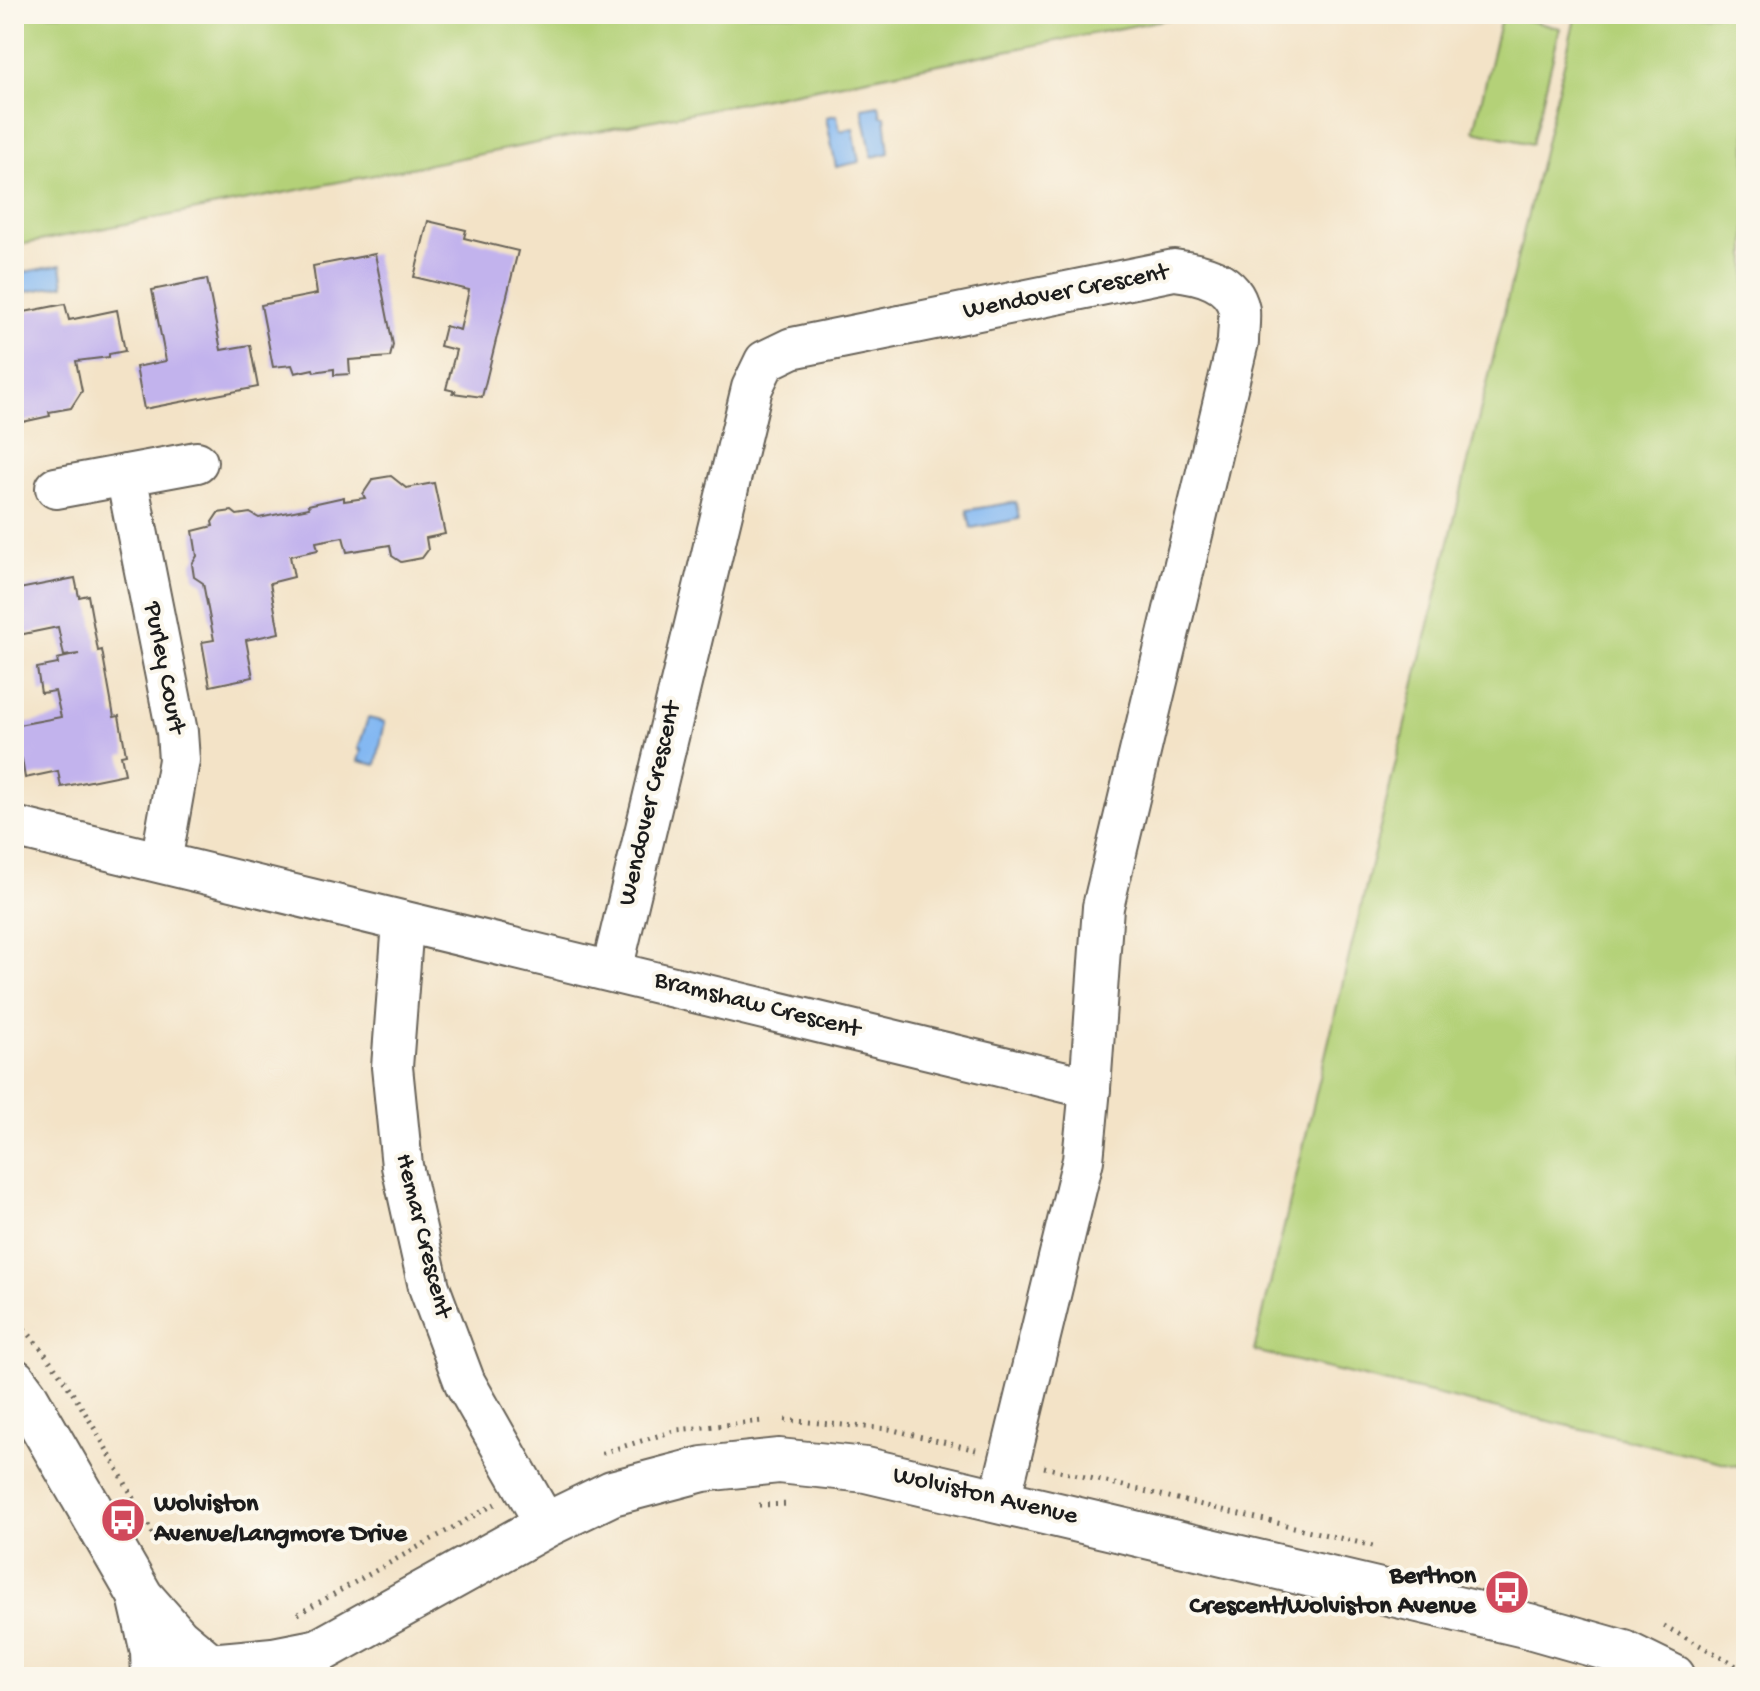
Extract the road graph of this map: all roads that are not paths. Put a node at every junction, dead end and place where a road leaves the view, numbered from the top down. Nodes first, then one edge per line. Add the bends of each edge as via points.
1 (197, 462) dead end
2 (126, 475) junction
3 (56, 488) dead end
4 (14, 827) edge
5 (161, 862) junction
6 (403, 923) junction
7 (612, 970) junction
8 (1090, 1088) junction
9 (14, 1381) edge
10 (1000, 1500) junction
11 (546, 1525) junction
12 (141, 1597) junction
13 (306, 1664) edge
14 (209, 1670) edge
15 (154, 1677) edge
16 (1673, 1677) edge

1 - 2 street
2 - 3 street
2 - 5 street, Purley Court via 178,746
4 - 5 street, Bramshaw Crescent
5 - 6 street, Bramshaw Crescent
6 - 7 street, Bramshaw Crescent
6 - 11 street, Hemar Crescent via 392,1067 402,1166 429,1287 465,1383
7 - 8 street, Bramshaw Crescent
7 - 8 street, Wendover Crescent via 752,388 765,361 792,348 1174,270 1202,273 1229,290 1239,310 1238,342 1103,907
8 - 10 street via 1083,1160
9 - 12 street
10 - 11 street, Wolviston Avenue via 866,1470 779,1461 703,1469 612,1493
10 - 16 street, Wolviston Avenue via 1580,1639
11 - 13 street, Wolviston Avenue
12 - 14 street
12 - 15 street
13 - 14 street, Wolviston Avenue via 273,1660

